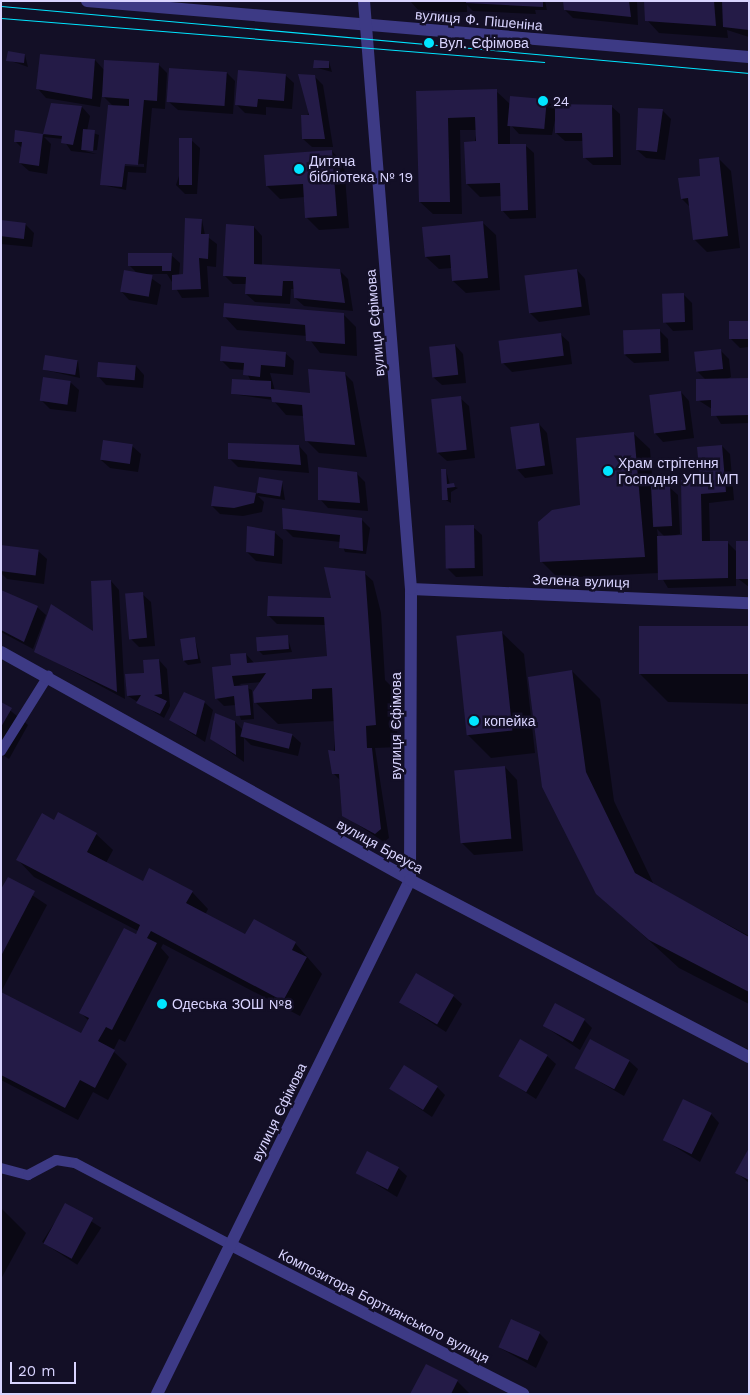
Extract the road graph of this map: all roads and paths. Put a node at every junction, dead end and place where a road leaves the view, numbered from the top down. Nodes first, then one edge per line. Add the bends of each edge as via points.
1 (87, 1) edge
2 (364, 1) edge
3 (366, 26) junction
4 (749, 57) edge
5 (411, 589) junction
6 (749, 603) edge
7 (1, 652) edge
8 (48, 676) junction
9 (1, 751) edge
10 (410, 880) junction
11 (749, 1057) edge
12 (1, 1168) edge
13 (231, 1245) junction
14 (157, 1394) edge
15 (523, 1394) edge

1 - 3 street, вулиця Ф. Пішеніна
2 - 3 street, вулиця Єфімова
3 - 4 street, вулиця Ф. Пішеніна
3 - 5 street, вулиця Єфімова
5 - 6 street, Зелена вулиця
5 - 10 street, вулиця Єфімова
7 - 8 street, вулиця Бреуса
8 - 9 lane
8 - 10 street, вулиця Бреуса
10 - 11 street, вулиця Бреуса
10 - 13 street, вулиця Єфімова
12 - 13 lane via 28,1175 56,1160 75,1162
13 - 14 street, вулиця Єфімова
13 - 15 street, Композитора Бортнянського вулиця

